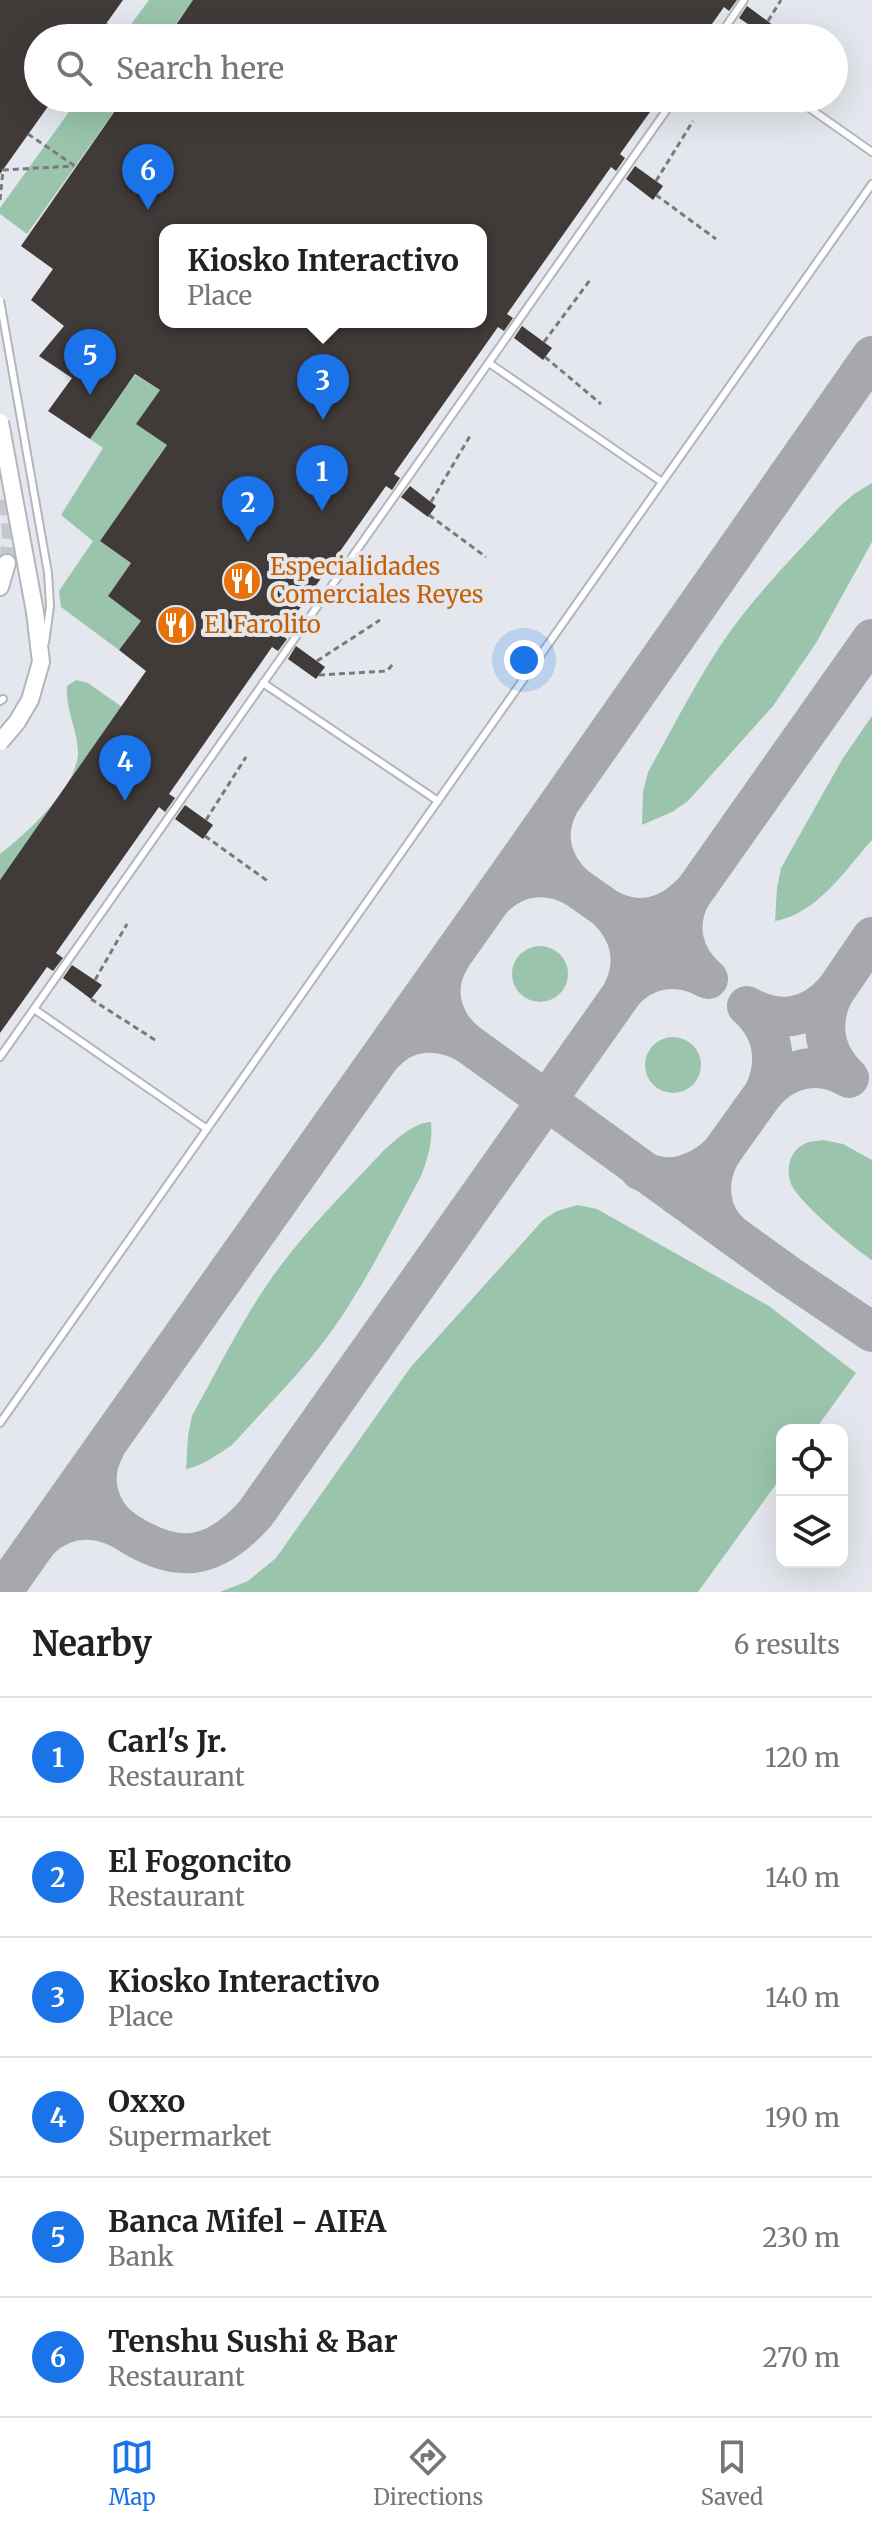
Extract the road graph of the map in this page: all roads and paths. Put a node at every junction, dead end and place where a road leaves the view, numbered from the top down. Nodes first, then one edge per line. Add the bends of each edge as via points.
1 (744, 0) edge
2 (781, 0) edge
3 (768, 21) dead end
4 (728, 24) edge
5 (665, 112) edge
6 (815, 112) edge
7 (693, 121) dead end
8 (28, 134) dead end
9 (872, 152) edge
10 (656, 181) dead end
11 (872, 184) edge
12 (656, 195) dead end
13 (0, 200) edge
14 (716, 239) dead end
15 (590, 280) dead end
16 (0, 300) edge
17 (544, 342) dead end
18 (545, 357) dead end
19 (489, 363) junction
20 (601, 404) dead end
21 (0, 422) edge
22 (470, 436) dead end
23 (662, 482) junction
24 (431, 502) dead end
25 (429, 515) dead end
26 (486, 557) dead end
27 (7, 563) dead end
28 (0, 587) edge
29 (380, 620) dead end
30 (317, 661) dead end
31 (41, 662) junction
32 (393, 664) dead end
33 (319, 675) dead end
34 (263, 683) junction
35 (0, 742) edge
36 (246, 757) dead end
37 (438, 801) junction
38 (206, 820) dead end
39 (205, 836) dead end
40 (269, 882) dead end
41 (127, 924) dead end
42 (95, 980) dead end
43 (91, 999) dead end
44 (34, 1009) junction
45 (155, 1040) dead end
46 (0, 1057) edge
47 (207, 1129) junction
48 (0, 1423) edge

1 - 4 lane
2 - 3 path
5 - 19 lane
6 - 9 lane
7 - 10 path
8 - 13 path via 75,166 3,170
11 - 23 lane
12 - 14 path
15 - 17 path
16 - 31 lane, bridge via 48,573 50,606
18 - 20 path
19 - 23 lane
19 - 34 lane
21 - 31 main road, bridge
22 - 24 path
23 - 37 lane
25 - 26 path
27 - 28 main road
29 - 30 path
31 - 35 main road, bridge via 30,700
32 - 33 path via 387,671
34 - 37 lane
34 - 44 lane
36 - 38 path
37 - 47 lane
39 - 40 path
41 - 42 path
43 - 45 path
44 - 46 lane
44 - 47 lane
47 - 48 lane

